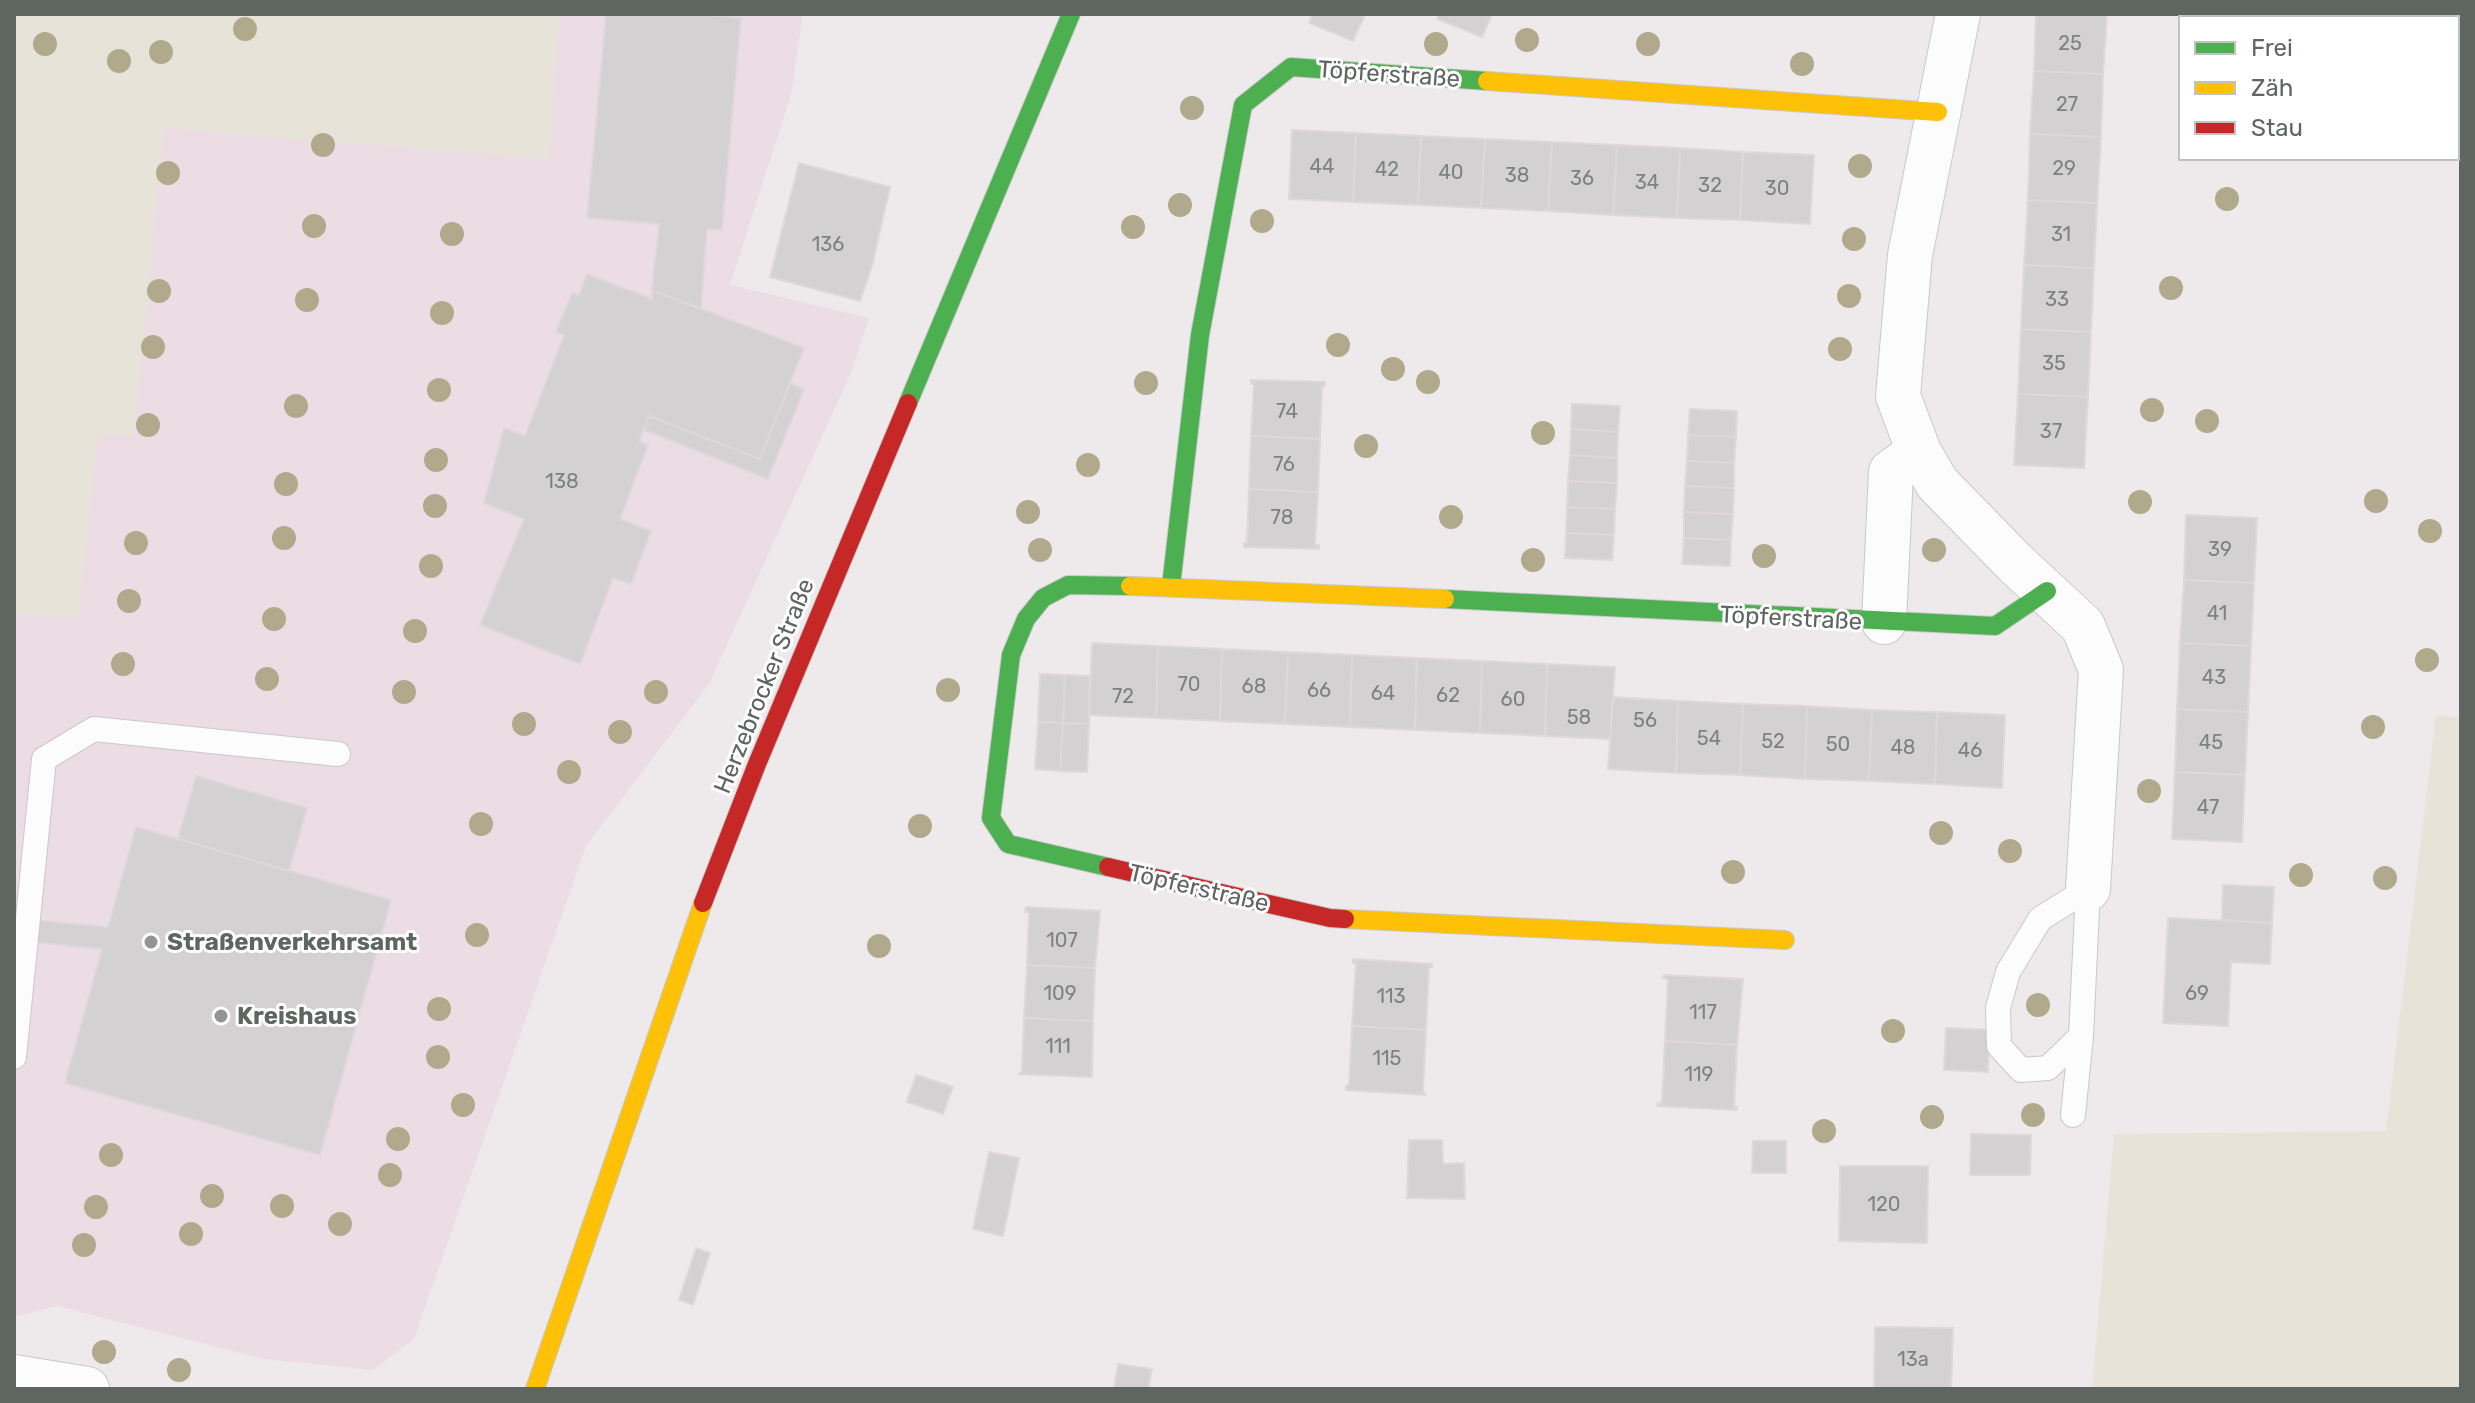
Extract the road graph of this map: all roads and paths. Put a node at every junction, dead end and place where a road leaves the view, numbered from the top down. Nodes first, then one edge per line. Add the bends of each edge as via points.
1 (1071, 14) edge
2 (1958, 14) edge
3 (1938, 112) junction
4 (1919, 452) junction
5 (1171, 586) junction
6 (2047, 591) junction
7 (1884, 622) junction
8 (338, 754) dead end
9 (2088, 889) junction
10 (1785, 940) dead end
11 (16, 1028) edge
12 (2081, 1036) junction
13 (14, 1057) edge
14 (2073, 1115) dead end
15 (14, 1377) edge
16 (87, 1389) edge
17 (535, 1389) edge

1 - 17 street, Herzebrocker Straße via 757,764 694,926
2 - 3 street
3 - 4 street via 1910,255 1898,396
3 - 5 street, Töpferstraße via 1291,67 1243,105 1200,335
4 - 6 street via 1945,492
4 - 7 street, Töpferstraße via 1891,472
5 - 7 street, Töpferstraße
5 - 10 street, Töpferstraße via 1068,585 1043,598 1026,619 1011,655 991,818 1008,844 1330,918
6 - 7 street, Töpferstraße via 1995,626
6 - 9 street via 2083,626 2101,670
8 - 11 lane via 94,729 44,759
9 - 12 lane
9 - 12 lane via 2040,919 2008,972 1998,1008 1999,1046 2021,1070 2048,1068
11 - 13 lane
12 - 14 lane
15 - 16 street

